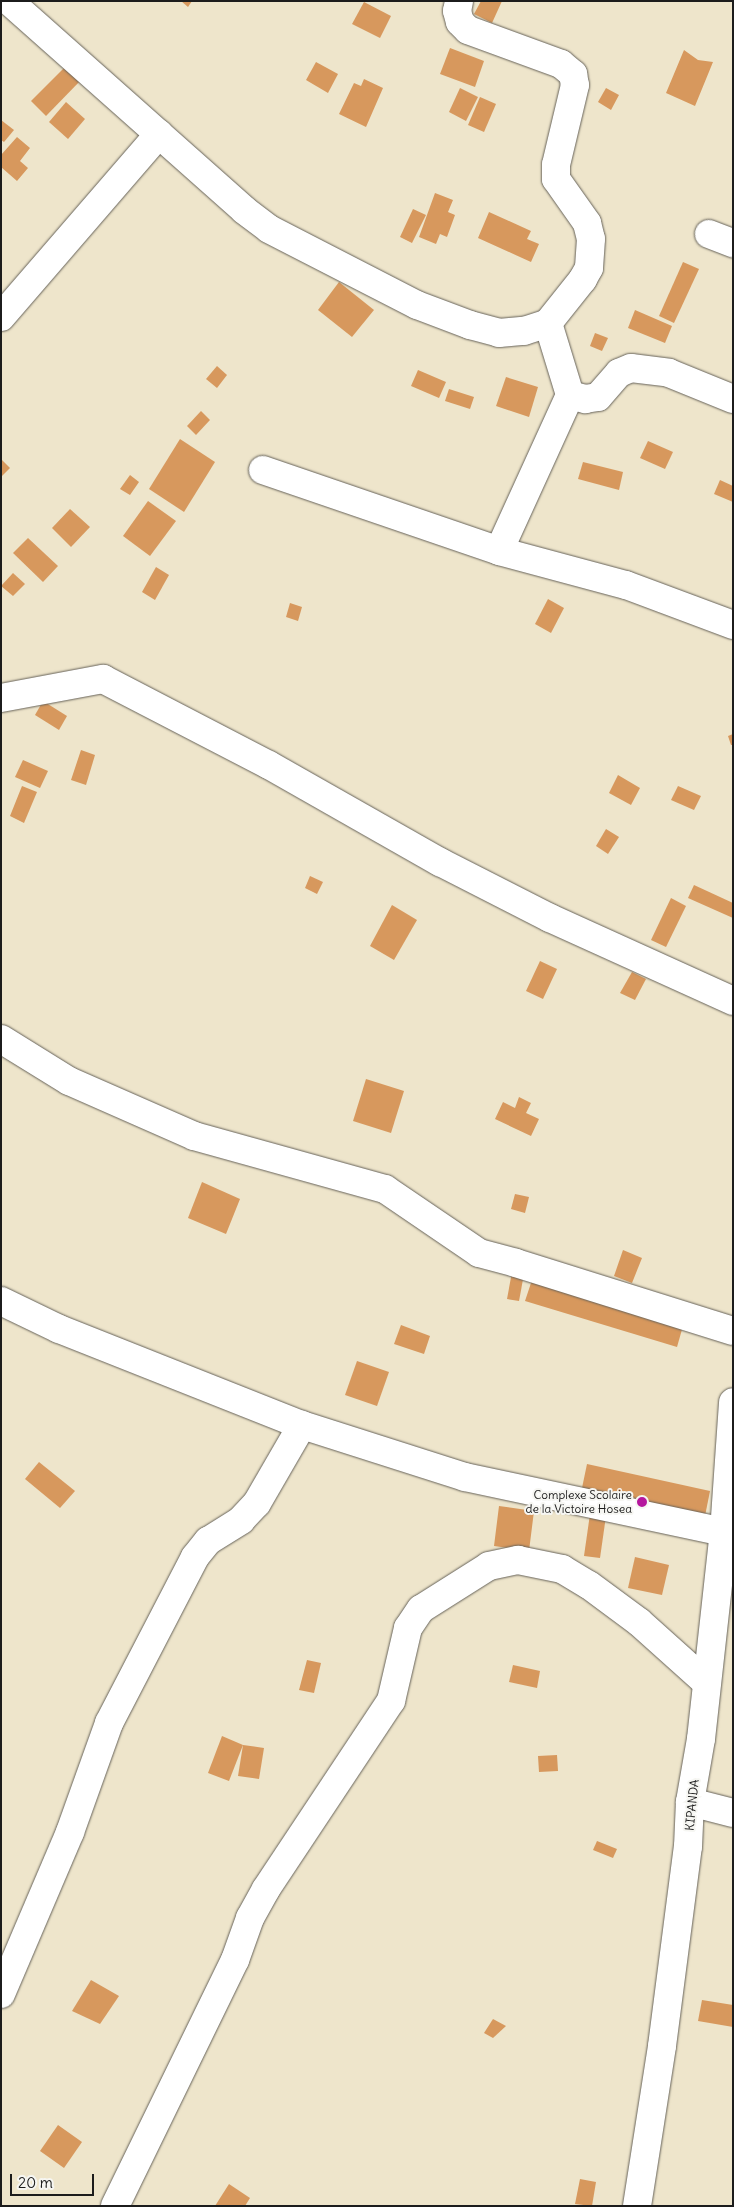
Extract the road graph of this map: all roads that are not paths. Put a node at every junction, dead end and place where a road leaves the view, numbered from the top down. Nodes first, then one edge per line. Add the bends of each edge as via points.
1 (9, 1) edge
2 (459, 1) edge
3 (159, 134) junction
4 (1, 317) edge
5 (548, 323) junction
6 (570, 395) junction
7 (733, 399) edge
8 (262, 470) dead end
9 (499, 551) junction
10 (733, 625) edge
11 (1, 698) edge
12 (733, 1001) edge
13 (1, 1039) edge
14 (1, 1301) edge
15 (733, 1331) edge
16 (733, 1402) edge
17 (302, 1425) junction
18 (731, 1472) edge
19 (724, 1532) junction
20 (707, 1683) junction
21 (690, 1802) junction
22 (733, 1813) edge
23 (1, 1994) edge
24 (115, 2206) edge
25 (637, 2206) edge

1 - 3 street
2 - 5 street via 460,22 468,30 560,64 573,74 575,85 556,165 556,178 586,223 590,239 589,268
3 - 4 street
3 - 5 street via 269,229 417,305 499,332 524,331
5 - 6 street
6 - 7 street via 585,399 598,397 619,373 631,368 669,373
6 - 9 street
8 - 9 street
9 - 10 street via 626,585
11 - 12 street via 103,679 269,765 448,867 550,918
13 - 15 street via 69,1081 194,1136 385,1190 479,1253
14 - 17 street via 59,1329
16 - 18 street, KIPANDA
17 - 19 street via 465,1477
17 - 23 street via 257,1503 230,1529 208,1541 195,1557 109,1723 70,1832
18 - 19 street, KIPANDA
19 - 20 street, KIPANDA
20 - 21 street, KIPANDA
20 - 24 street via 639,1622 562,1569 518,1560 489,1566 421,1609 408,1628 391,1701 262,1896 202,2030
21 - 22 street
21 - 25 street, KIPANDA via 678,1934

